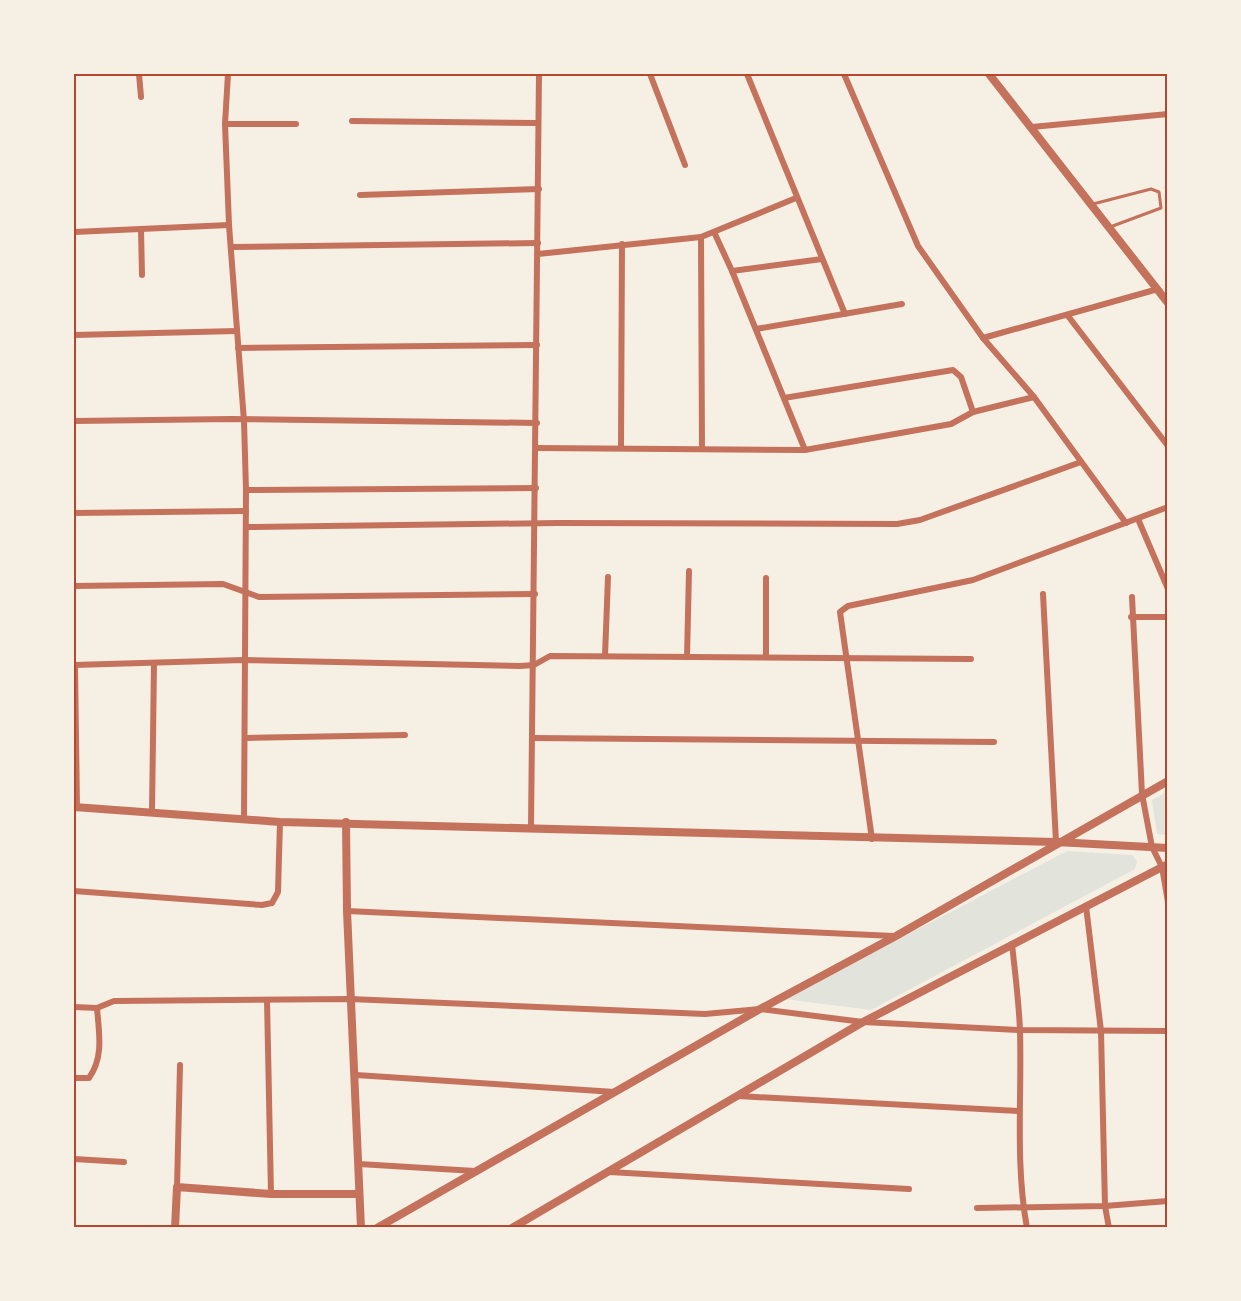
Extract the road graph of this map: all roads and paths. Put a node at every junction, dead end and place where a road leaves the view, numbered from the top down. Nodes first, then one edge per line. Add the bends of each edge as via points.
1 (140, 74) edge
2 (228, 74) edge
3 (539, 74) edge
4 (650, 74) edge
5 (747, 74) edge
6 (844, 74) edge
7 (990, 74) edge
8 (141, 97) dead end
9 (1167, 114) edge
10 (352, 121) dead end
11 (537, 123) junction
12 (225, 124) junction
13 (296, 124) dead end
14 (1032, 127) junction
15 (685, 165) dead end
16 (539, 189) junction
17 (360, 195) dead end
18 (796, 198) junction
19 (1091, 204) junction
20 (229, 225) junction
21 (1109, 228) junction
22 (141, 229) junction
23 (74, 232) edge
24 (714, 232) junction
25 (701, 237) junction
26 (538, 243) junction
27 (622, 244) junction
28 (231, 248) junction
29 (538, 254) junction
30 (822, 259) junction
31 (732, 271) junction
32 (141, 275) dead end
33 (1158, 289) junction
34 (1167, 303) edge
35 (902, 304) dead end
36 (845, 314) junction
37 (1068, 316) junction
38 (756, 329) junction
39 (237, 331) junction
40 (74, 335) edge
41 (983, 338) junction
42 (537, 345) junction
43 (238, 348) junction
44 (1034, 397) junction
45 (784, 398) junction
46 (973, 412) junction
47 (74, 421) edge
48 (244, 421) junction
49 (537, 423) junction
50 (1167, 446) edge
51 (621, 447) junction
52 (537, 448) junction
53 (702, 449) junction
54 (805, 450) junction
55 (1081, 462) junction
56 (536, 489) junction
57 (246, 490) junction
58 (1167, 507) edge
59 (246, 511) junction
60 (74, 513) edge
61 (1138, 519) junction
62 (536, 524) junction
63 (1126, 524) junction
64 (247, 527) junction
65 (689, 572) dead end
66 (608, 576) dead end
67 (766, 578) dead end
68 (74, 586) edge
69 (1167, 589) edge
70 (247, 593) junction
71 (536, 594) junction
72 (1042, 594) dead end
73 (1132, 597) dead end
74 (1131, 617) junction
75 (1167, 617) edge
76 (605, 656) junction
77 (766, 656) junction
78 (687, 657) junction
79 (845, 659) junction
80 (970, 659) dead end
81 (243, 660) junction
82 (154, 663) junction
83 (74, 664) edge
84 (534, 665) junction
85 (405, 735) dead end
86 (245, 738) junction
87 (532, 738) junction
88 (856, 742) junction
89 (994, 742) dead end
90 (1167, 781) edge
91 (1142, 794) junction
92 (75, 807) edge
93 (152, 812) junction
94 (244, 818) junction
95 (280, 822) junction
96 (346, 822) junction
97 (531, 827) junction
98 (872, 839) junction
99 (1056, 842) junction
100 (1152, 847) junction
101 (1167, 848) edge
102 (1165, 865) edge
103 (74, 891) edge
104 (1167, 902) edge
105 (1086, 906) junction
106 (346, 911) junction
107 (896, 936) junction
108 (1012, 944) junction
109 (350, 999) junction
110 (267, 1000) junction
111 (74, 1007) edge
112 (97, 1008) junction
113 (760, 1009) junction
114 (863, 1022) junction
115 (1020, 1030) junction
116 (1101, 1031) junction
117 (1167, 1031) edge
118 (180, 1065) dead end
119 (356, 1075) junction
120 (74, 1078) edge
121 (618, 1092) junction
122 (738, 1096) junction
123 (1019, 1111) junction
124 (74, 1159) edge
125 (124, 1162) dead end
126 (359, 1164) junction
127 (477, 1171) junction
128 (609, 1172) junction
129 (177, 1187) junction
130 (909, 1189) dead end
131 (271, 1194) junction
132 (358, 1194) junction
133 (1167, 1201) edge
134 (1105, 1206) junction
135 (977, 1208) dead end
136 (1023, 1208) junction
137 (175, 1227) edge
138 (361, 1227) edge
139 (377, 1227) edge
140 (512, 1227) edge
141 (1027, 1227) edge
142 (1109, 1227) edge

1 - 8 street
2 - 12 street
3 - 11 street
4 - 15 street
5 - 18 street
6 - 41 street via 918,246
7 - 14 street
9 - 14 street
10 - 11 street
11 - 16 street
12 - 13 street
12 - 20 street
14 - 19 street
16 - 17 street
16 - 26 street
18 - 24 street
18 - 30 street
19 - 21 street
19 - 21 lane via 1151,189 1159,192 1161,208
20 - 22 street
20 - 28 street
21 - 33 street
22 - 23 street
22 - 32 street
24 - 25 street
24 - 31 street
25 - 27 street
25 - 53 street
26 - 28 street
26 - 29 street
27 - 29 street
27 - 51 street
28 - 39 street
29 - 42 street
30 - 31 street
30 - 36 street
31 - 38 street
33 - 34 street
33 - 37 street
35 - 36 street
36 - 38 street
37 - 41 street
37 - 50 street
38 - 45 street
39 - 40 street
39 - 43 street
41 - 44 street
42 - 43 street
42 - 49 street
43 - 48 street
44 - 46 street
44 - 55 street
45 - 46 street via 953,370 961,377
45 - 54 street
46 - 54 street via 951,424
47 - 48 street
48 - 49 street
48 - 57 street
49 - 52 street
51 - 52 street
51 - 53 street
52 - 56 street
53 - 54 street
55 - 62 street via 920,520 897,524
55 - 63 street
56 - 57 street
56 - 62 street
57 - 59 street
58 - 61 street
59 - 60 street
59 - 64 street
61 - 63 street
61 - 69 street
62 - 64 street
62 - 71 street
63 - 79 street via 973,580 848,606 840,612
64 - 70 street
65 - 78 street
66 - 76 street
67 - 77 street
68 - 70 street via 224,584
70 - 71 street via 259,597
70 - 81 street
71 - 84 street
72 - 99 street
73 - 74 street
74 - 75 street
74 - 91 street
76 - 78 street
76 - 84 street via 550,657
77 - 78 street
77 - 79 street
79 - 80 street
79 - 88 street
81 - 82 street
81 - 84 street
81 - 86 street
82 - 83 street
82 - 93 street
83 - 92 street
84 - 87 street
85 - 86 street
86 - 94 street
87 - 88 street
87 - 97 street
88 - 89 street
88 - 98 street
90 - 91 street
91 - 99 street
91 - 100 street
92 - 93 street
93 - 94 street
94 - 95 street
95 - 96 street
95 - 103 street via 278,892 272,903
96 - 97 street
96 - 106 street
97 - 98 street
98 - 99 street
99 - 100 street
99 - 107 street
100 - 101 street
100 - 102 street
102 - 104 street
102 - 105 street
105 - 108 street
105 - 116 street
106 - 107 street
106 - 109 street
107 - 113 street
108 - 114 street
108 - 115 street
109 - 110 street
109 - 113 street via 705,1014
109 - 119 street
110 - 112 street via 114,1001
110 - 131 street
111 - 112 street
112 - 120 street via 97,1068 89,1078
113 - 114 street
113 - 121 street
114 - 115 street
114 - 122 street
115 - 116 street
115 - 123 street
116 - 117 street
116 - 134 street
118 - 129 street
119 - 121 street
119 - 126 street
121 - 127 street
122 - 123 street
122 - 128 street
123 - 136 street
124 - 125 street
126 - 127 street
126 - 132 street
127 - 139 street
128 - 130 street
128 - 140 street
129 - 131 street
129 - 137 street
131 - 132 street
132 - 138 street
133 - 134 street
134 - 136 street
134 - 142 street
135 - 136 street
136 - 141 street

